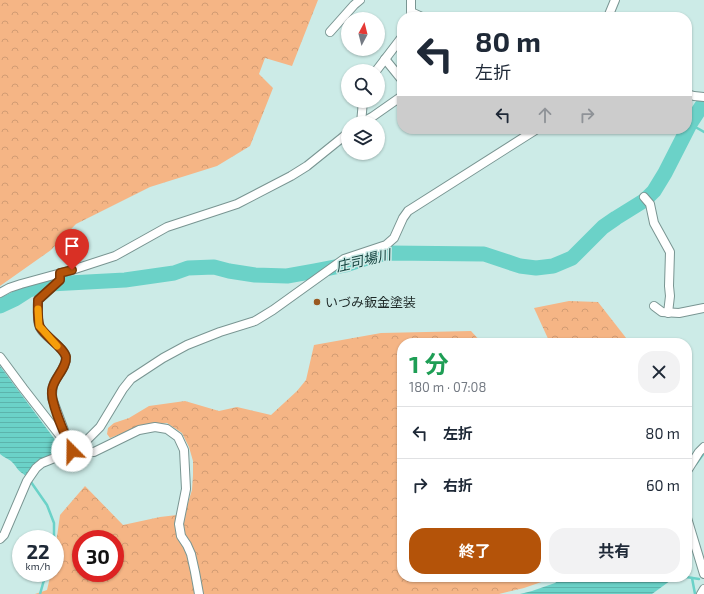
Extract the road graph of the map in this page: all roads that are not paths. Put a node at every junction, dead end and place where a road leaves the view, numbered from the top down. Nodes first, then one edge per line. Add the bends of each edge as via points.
1 (360, 0) edge
2 (412, 0) edge
3 (614, 0) edge
4 (411, 12) edge
5 (610, 12) edge
6 (330, 32) dead end
7 (397, 43) edge
8 (385, 59) junction
9 (381, 64) edge
10 (397, 74) edge
11 (692, 95) edge
12 (704, 97) edge
13 (397, 100) edge
14 (373, 116) edge
15 (529, 134) edge
16 (341, 138) edge
17 (644, 197) dead end
18 (60, 273) junction
19 (0, 293) edge
20 (654, 306) dead end
21 (704, 308) edge
22 (668, 313) junction
23 (0, 357) edge
24 (704, 447) edge
25 (72, 451) junction
26 (692, 464) edge
27 (692, 534) edge
28 (0, 539) edge
29 (704, 574) edge
30 (704, 589) edge
31 (199, 594) edge
32 (701, 594) edge

1 - 6 street
2 - 4 street
3 - 5 street
7 - 8 street
8 - 9 street
8 - 10 street
11 - 12 street
13 - 14 street
15 - 25 street via 408,211 394,238 386,245 344,259 255,321 187,345 131,379 100,427
16 - 18 street via 291,176 248,199 167,227 115,256
17 - 22 street via 650,204 654,223 670,252
18 - 19 street
18 - 25 street via 60,280 38,300 39,326 64,353 66,359 53,384 52,398
20 - 22 street
21 - 22 street
23 - 25 street
24 - 26 street
25 - 28 street via 36,468
25 - 31 street via 94,452 139,430 155,427 167,428 178,437 184,450 186,489 179,524 181,536 191,554
27 - 29 street
30 - 32 street

